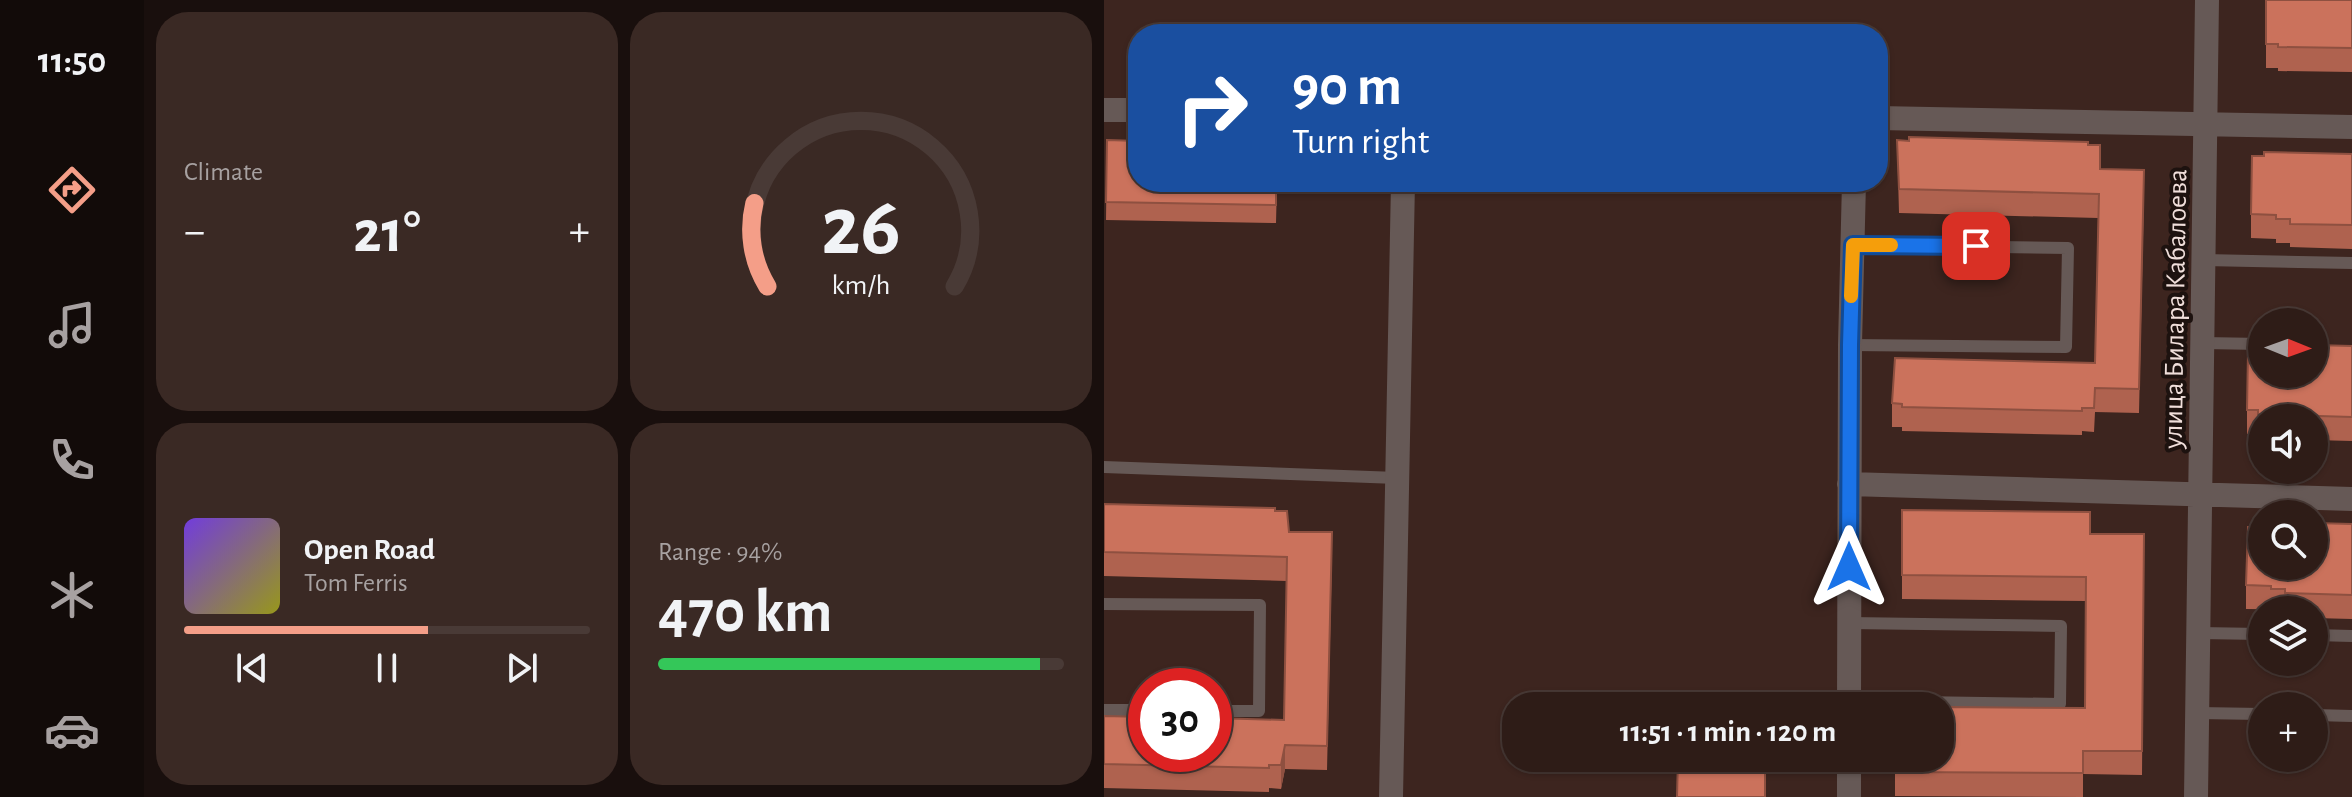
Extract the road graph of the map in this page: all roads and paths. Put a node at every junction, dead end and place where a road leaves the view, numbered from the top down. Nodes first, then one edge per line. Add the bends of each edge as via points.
1 (2207, 0) edge
2 (1104, 110) edge
3 (1128, 110) edge
4 (1888, 118) edge
5 (2207, 125) junction
6 (2352, 127) edge
7 (1403, 192) edge
8 (1854, 192) edge
9 (1853, 245) junction
10 (2204, 260) junction
11 (2352, 263) edge
12 (2203, 343) junction
13 (2248, 344) edge
14 (1850, 345) junction
15 (1104, 467) edge
16 (1397, 478) junction
17 (1849, 484) junction
18 (2202, 494) junction
19 (2352, 499) edge
20 (1104, 604) edge
21 (1849, 623) junction
22 (2199, 633) junction
23 (2248, 634) edge
24 (2328, 635) edge
25 (2352, 636) edge
26 (1849, 692) edge
27 (1954, 704) edge
28 (1104, 710) edge
29 (1128, 710) edge
30 (1232, 711) edge
31 (2198, 713) junction
32 (2248, 714) edge
33 (2328, 715) edge
34 (2352, 716) edge
35 (1849, 772) edge
36 (1391, 797) edge
37 (1849, 797) edge
38 (2196, 797) edge

1 - 5 street, улица Билара Кабалоева
2 - 3 street
4 - 5 street
5 - 6 street
5 - 10 street, улица Билара Кабалоева
7 - 16 street
8 - 9 street
9 - 14 street
9 - 14 lane via 2068,248 2066,347
10 - 11 lane
10 - 12 street, улица Билара Кабалоева
12 - 13 lane
12 - 18 street, улица Билара Кабалоева
14 - 17 street
15 - 16 lane
16 - 36 street
17 - 18 street
17 - 21 street
18 - 19 street
18 - 22 street, улица Билара Кабалоева
20 - 30 lane via 1260,605 1259,711
21 - 26 street
21 - 27 lane via 2061,626 2060,704
22 - 23 lane
22 - 31 street, улица Билара Кабалоева
24 - 25 lane
28 - 29 lane
31 - 32 lane
31 - 38 street, улица Билара Кабалоева
33 - 34 lane
35 - 37 street

